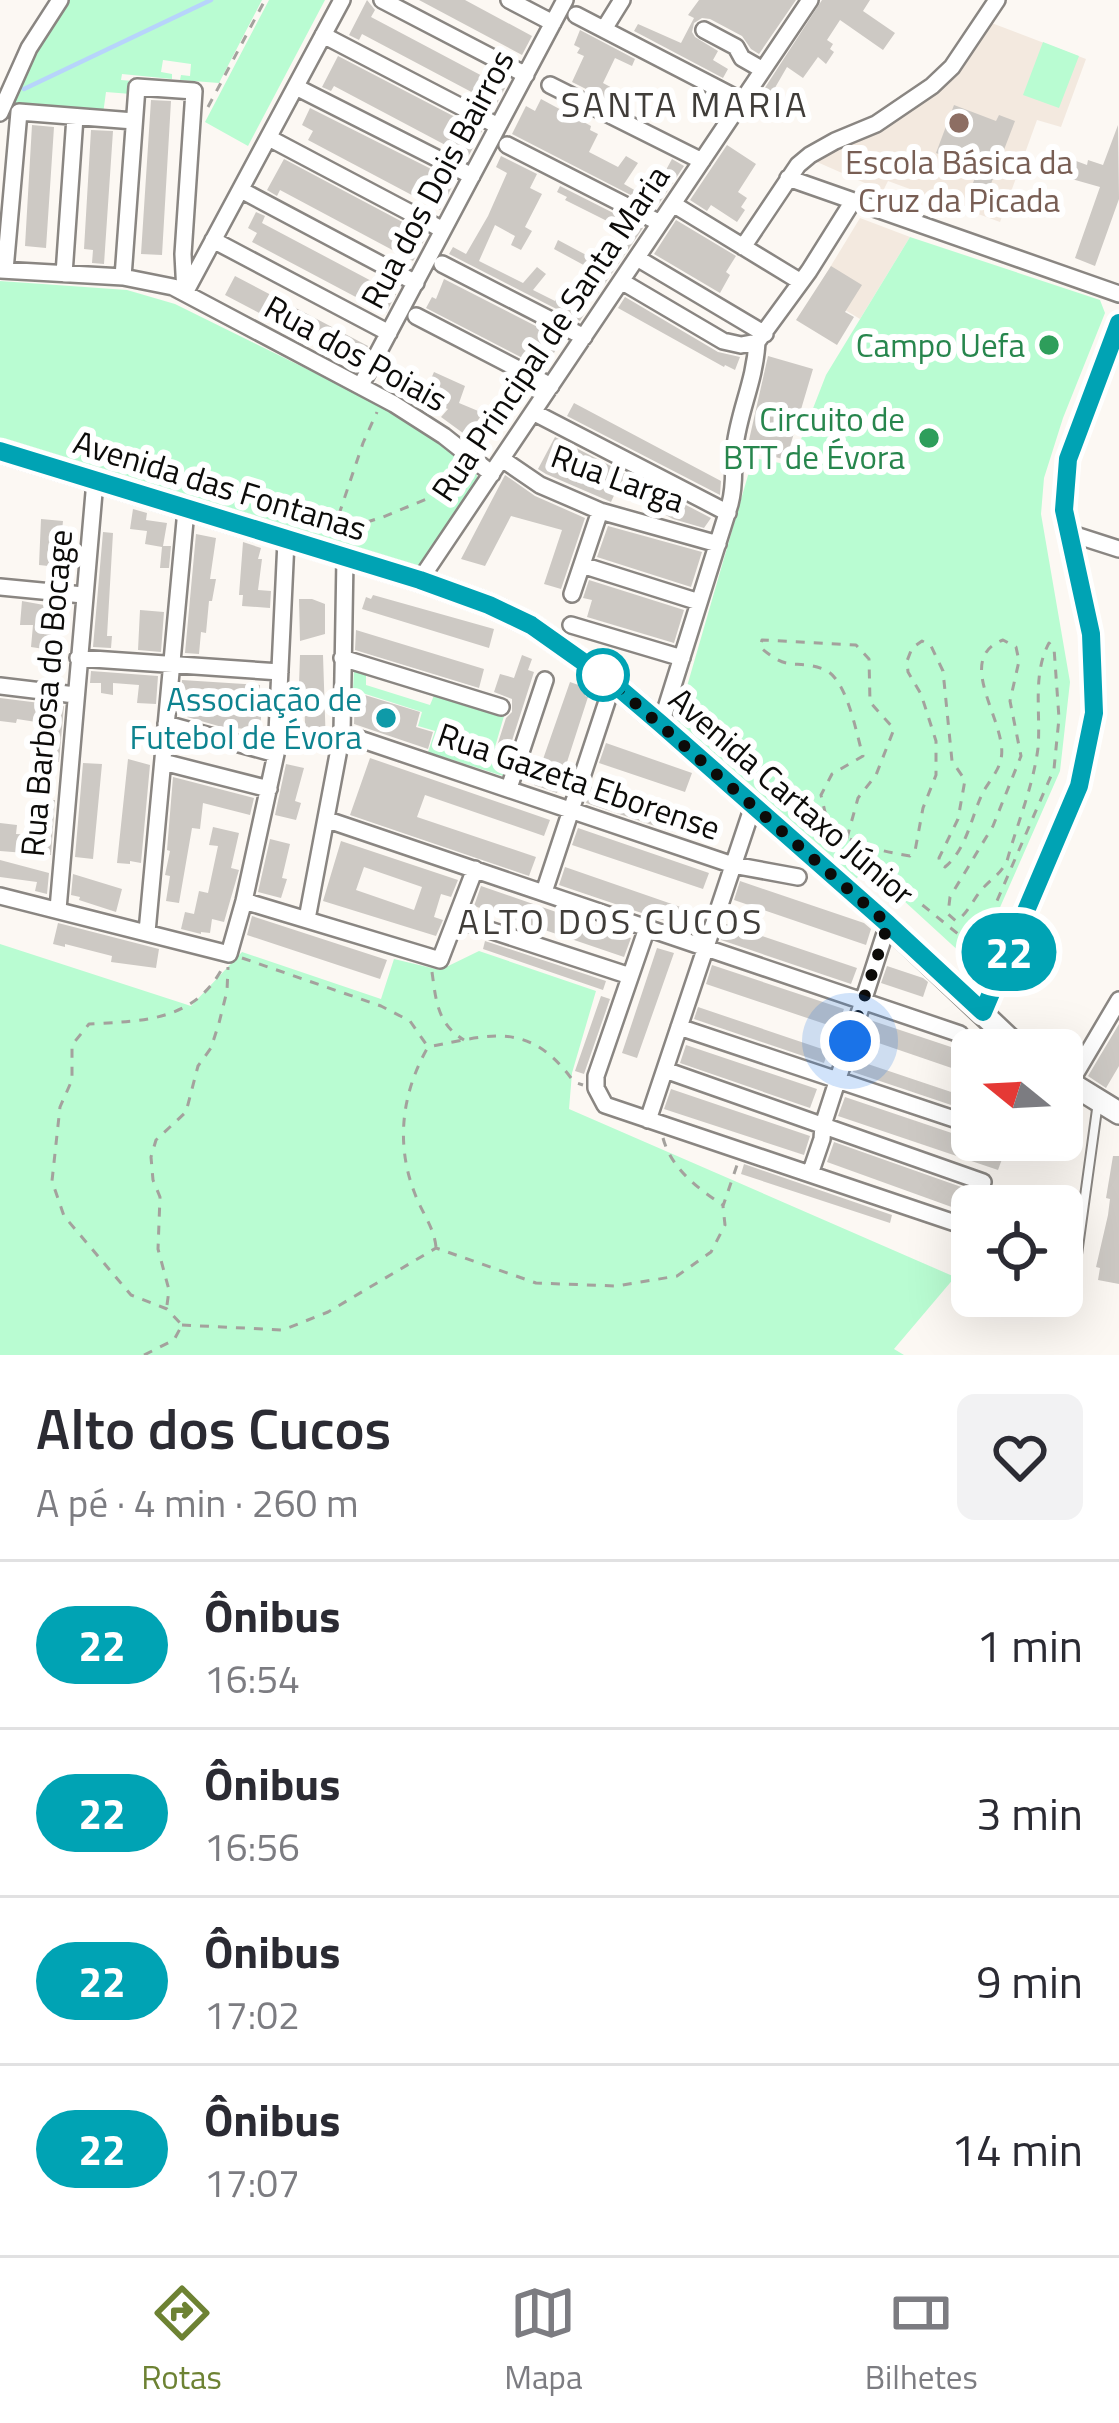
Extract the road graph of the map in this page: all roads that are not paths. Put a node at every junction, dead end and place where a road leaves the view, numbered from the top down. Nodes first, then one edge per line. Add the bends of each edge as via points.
1 (60, 0) edge
2 (342, 0) edge
3 (382, 0) edge
4 (509, 0) edge
5 (565, 0) edge
6 (622, 0) edge
7 (810, 0) edge
8 (997, 0) edge
9 (576, 15) dead end
10 (553, 23) junction
11 (604, 29) junction
12 (704, 30) dead end
13 (323, 35) junction
14 (763, 70) junction
15 (526, 75) junction
16 (550, 85) dead end
17 (296, 87) junction
18 (742, 101) junction
19 (0, 113) edge
20 (75, 117) junction
21 (134, 121) junction
22 (498, 126) junction
23 (269, 138) junction
24 (507, 145) dead end
25 (702, 161) junction
26 (472, 176) junction
27 (788, 178) junction
28 (241, 190) junction
29 (853, 202) junction
30 (673, 204) junction
31 (660, 223) junction
32 (443, 230) junction
33 (213, 241) junction
34 (743, 247) junction
35 (637, 258) junction
36 (442, 264) dead end
37 (2, 270) edge
38 (64, 274) junction
39 (123, 277) junction
40 (621, 281) junction
41 (801, 282) junction
42 (416, 283) junction
43 (185, 293) junction
44 (1119, 294) edge
45 (416, 316) dead end
46 (1119, 323) edge
47 (388, 333) junction
48 (584, 337) junction
49 (761, 338) junction
50 (1113, 357) edge
51 (361, 386) junction
52 (551, 386) junction
53 (533, 412) junction
54 (0, 451) edge
55 (502, 459) junction
56 (490, 476) junction
57 (95, 482) junction
58 (729, 508) junction
59 (186, 510) junction
60 (600, 511) junction
61 (1069, 533) junction
62 (286, 541) junction
63 (718, 544) junction
64 (1119, 549) edge
65 (345, 558) junction
66 (582, 565) junction
67 (420, 580) junction
68 (0, 587) edge
69 (572, 594) dead end
70 (83, 595) junction
71 (699, 602) junction
72 (571, 625) dead end
73 (78, 658) junction
74 (342, 658) junction
75 (682, 658) junction
76 (171, 667) junction
77 (280, 672) junction
78 (545, 680) dead end
79 (613, 683) junction
80 (0, 686) edge
81 (75, 694) junction
82 (501, 707) dead end
83 (166, 724) junction
84 (661, 724) junction
85 (343, 733) junction
86 (276, 754) junction
87 (163, 762) junction
88 (269, 788) junction
89 (509, 788) junction
90 (753, 806) junction
91 (572, 809) junction
92 (328, 820) junction
93 (734, 865) junction
94 (475, 869) junction
95 (798, 877) dead end
96 (544, 892) junction
97 (0, 896) edge
98 (244, 901) junction
99 (58, 909) junction
100 (307, 919) junction
101 (456, 919) junction
102 (888, 924) junction
103 (646, 928) junction
104 (147, 932) junction
105 (706, 948) junction
106 (630, 976) junction
107 (1119, 1000) edge
108 (863, 1002) junction
109 (983, 1012) junction
110 (679, 1027) junction
111 (1000, 1029) edge
112 (951, 1031) edge
113 (1083, 1055) edge
114 (664, 1070) junction
115 (837, 1080) junction
116 (1083, 1091) edge
117 (1098, 1100) junction
118 (1119, 1113) edge
119 (951, 1118) edge
120 (655, 1122) junction
121 (823, 1125) junction
122 (810, 1174) junction
123 (982, 1185) edge
124 (1083, 1215) edge
125 (951, 1222) edge

1 - 19 street
2 - 13 street
3 - 15 street
4 - 10 street
5 - 10 street, Rua dos Dois Bairros
6 - 11 street
7 - 14 street, Rua Principal de Santa Maria
8 - 27 street via 932,86 810,154
9 - 11 street
10 - 15 street, Rua dos Dois Bairros
11 - 18 street
12 - 14 street
13 - 17 street
13 - 22 street
14 - 18 street, Rua Principal de Santa Maria
15 - 22 street, Rua dos Dois Bairros
16 - 25 street
17 - 23 street
17 - 26 street
18 - 25 street, Rua Principal de Santa Maria
20 - 21 street
20 - 37 street via 19,112
20 - 38 street
21 - 39 street
21 - 43 street via 137,87 194,91
22 - 26 street, Rua dos Dois Bairros
23 - 28 street
23 - 32 street
24 - 31 street
25 - 30 street, Rua Principal de Santa Maria
26 - 32 street, Rua dos Dois Bairros
27 - 29 street
27 - 34 street
28 - 33 street
28 - 42 street
29 - 41 street
29 - 44 street
30 - 31 street, Rua Principal de Santa Maria
30 - 34 street
31 - 35 street, Rua Principal de Santa Maria
32 - 42 street, Rua dos Dois Bairros
33 - 43 street
33 - 47 street
34 - 41 street
35 - 40 street, Rua Principal de Santa Maria
35 - 49 street
36 - 48 street
37 - 38 street, Rua dos Poiais
38 - 39 street, Rua dos Poiais
39 - 43 street, Rua dos Poiais
40 - 48 street, Rua Principal de Santa Maria
40 - 49 street via 723,341
41 - 49 street
42 - 47 street, Rua dos Dois Bairros
43 - 51 street, Rua dos Poiais
45 - 52 street
46 - 50 street
47 - 51 street, Rua dos Dois Bairros
48 - 52 street, Rua Principal de Santa Maria
49 - 58 street via 735,443
50 - 61 street via 1068,459
51 - 56 street, Rua dos Poiais via 444,436
52 - 53 street, Rua Principal de Santa Maria
53 - 55 street, Rua Principal de Santa Maria
53 - 58 street
54 - 57 street, Avenida das Fontanas
55 - 56 street, Rua Principal de Santa Maria
55 - 60 street, Rua Larga
56 - 67 street, Rua Principal de Santa Maria
57 - 59 street, Avenida das Fontanas
57 - 70 street, Rua Barbosa do Bocage
58 - 63 street
59 - 62 street, Avenida das Fontanas
59 - 76 street
60 - 63 street, Rua Larga
60 - 66 street
61 - 64 street
61 - 109 street via 1091,634 1094,713 1079,786
62 - 65 street, Avenida das Fontanas
62 - 77 street
63 - 71 street
65 - 67 street, Avenida das Fontanas
65 - 74 street
66 - 69 street
66 - 71 street
67 - 79 street, Avenida Cartaxo Júnior via 508,613
68 - 70 street
70 - 73 street, Rua Barbosa do Bocage
71 - 75 street
72 - 75 street
73 - 76 street
73 - 81 street, Rua Barbosa do Bocage
74 - 82 street, Rua Gazeta Eborense
74 - 85 street
75 - 84 street
76 - 77 street
76 - 83 street
77 - 86 street
78 - 89 street
79 - 84 street, Avenida Cartaxo Júnior
79 - 91 street
80 - 81 street
81 - 99 street, Rua Barbosa do Bocage
83 - 86 street
83 - 87 street
84 - 90 street, Avenida Cartaxo Júnior
85 - 89 street, Rua Gazeta Eborense
85 - 92 street
86 - 88 street
87 - 88 street
87 - 104 street
88 - 98 street
89 - 91 street, Rua Gazeta Eborense
90 - 93 street
90 - 102 street, Avenida Cartaxo Júnior
91 - 93 street, Rua Gazeta Eborense
91 - 96 street
92 - 94 street
92 - 100 street
93 - 95 street, Rua Gazeta Eborense
93 - 105 street
94 - 96 street
94 - 101 street
96 - 103 street
97 - 99 street
98 - 100 street
98 - 104 street via 229,954
99 - 104 street
100 - 101 street via 440,960
101 - 106 street
102 - 108 street
102 - 109 street, Avenida Cartaxo Júnior
103 - 105 street
103 - 106 street
105 - 108 street
105 - 110 street
106 - 120 street via 596,1088 605,1105
107 - 113 street
108 - 112 street
108 - 115 street
109 - 111 street, Avenida Cartaxo Júnior
110 - 114 street
110 - 115 street
114 - 120 street
114 - 121 street
115 - 119 street
115 - 121 street
116 - 117 street
117 - 118 street
117 - 124 lane
120 - 122 street
121 - 122 street
121 - 123 street
122 - 125 street

